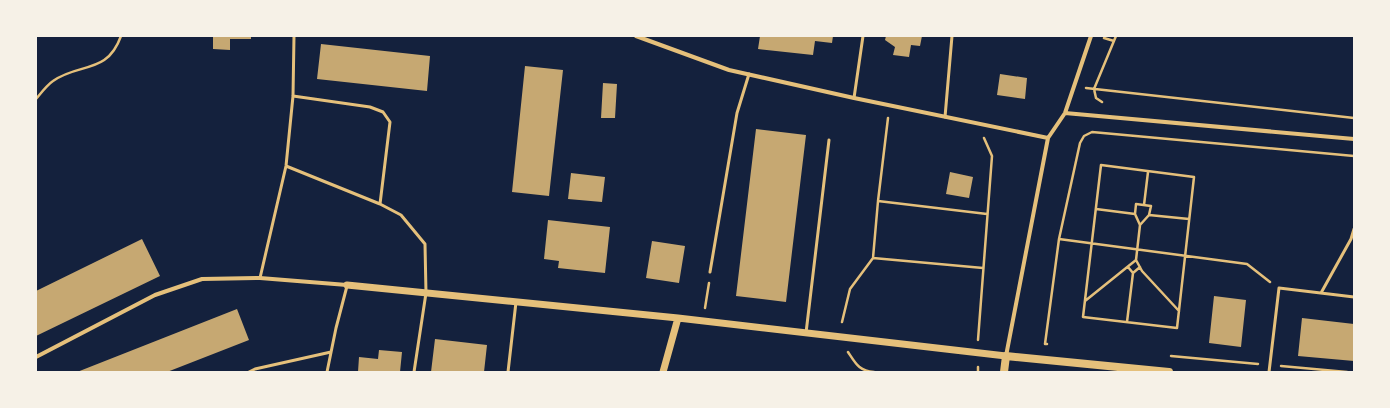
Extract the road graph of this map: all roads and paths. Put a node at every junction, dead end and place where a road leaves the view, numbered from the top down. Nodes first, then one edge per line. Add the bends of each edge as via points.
1 (121, 36) edge
2 (294, 36) edge
3 (636, 36) edge
4 (863, 36) edge
5 (952, 36) edge
6 (1092, 36) edge
7 (1098, 36) edge
8 (1116, 36) edge
9 (1114, 41) junction
10 (749, 74) junction
11 (1074, 86) junction
12 (1094, 89) junction
13 (292, 96) junction
14 (854, 98) junction
15 (36, 99) edge
16 (1107, 105) dead end
17 (890, 106) junction
18 (1065, 113) junction
19 (945, 117) junction
20 (1354, 118) edge
21 (980, 124) junction
22 (1048, 138) junction
23 (829, 140) dead end
24 (1354, 140) edge
25 (1354, 156) edge
26 (286, 166) junction
27 (1148, 171) junction
28 (878, 201) junction
29 (380, 204) junction
30 (1144, 205) junction
31 (1096, 209) junction
32 (987, 214) junction
33 (1135, 214) junction
34 (1150, 215) junction
35 (1189, 219) junction
36 (1140, 224) junction
37 (1354, 229) edge
38 (1060, 239) junction
39 (1092, 243) junction
40 (1138, 249) junction
41 (1185, 256) junction
42 (873, 258) junction
43 (1136, 260) junction
44 (1128, 267) junction
45 (1140, 267) junction
46 (983, 268) junction
47 (710, 272) joint
48 (1132, 273) junction
49 (260, 278) junction
50 (347, 285) junction
51 (1279, 288) junction
52 (426, 293) junction
53 (1321, 293) junction
54 (1354, 297) edge
55 (1085, 301) junction
56 (516, 302) junction
57 (1179, 311) junction
58 (678, 318) junction
59 (704, 322) junction
60 (1127, 322) junction
61 (806, 333) junction
62 (839, 337) junction
63 (978, 340) dead end
64 (1052, 345) dead end
65 (331, 352) junction
66 (1006, 356) junction
67 (1169, 356) dead end
68 (36, 357) edge
69 (1270, 365) junction
70 (978, 367) dead end
71 (1108, 369) edge
72 (249, 372) edge
73 (327, 372) edge
74 (414, 372) edge
75 (508, 372) edge
76 (663, 372) edge
77 (874, 372) edge
78 (978, 372) edge
79 (1004, 372) edge
80 (1168, 372) edge
81 (1269, 372) edge
82 (1347, 372) edge

1 - 15 path via 110,56 96,66 72,72 53,81
2 - 13 lane
3 - 10 street via 730,70
4 - 14 lane
5 - 19 lane
6 - 11 street
7 - 9 path
8 - 9 path
9 - 12 path
10 - 14 street
10 - 47 lane via 737,113
11 - 12 path
11 - 18 street
12 - 16 path via 1096,98
12 - 20 path
13 - 26 lane
13 - 29 lane via 370,106 383,112 390,122
14 - 17 street
17 - 19 street
17 - 28 path
18 - 22 street
18 - 24 street
19 - 21 street
21 - 22 street
21 - 32 path via 992,156
22 - 66 street
23 - 61 lane
25 - 38 path via 1092,132 1084,136 1080,143
26 - 29 lane
26 - 49 lane
27 - 30 path
27 - 31 path via 1101,165
27 - 35 path via 1194,177
28 - 32 path
28 - 42 path
29 - 52 lane via 401,216 425,244
30 - 33 path via 1136,204
30 - 34 path via 1151,206
31 - 33 path
31 - 39 path
32 - 46 path
33 - 36 path
34 - 35 path
34 - 36 path
35 - 41 path
36 - 40 path
37 - 53 lane
38 - 39 path
38 - 64 path via 1045,344
39 - 40 path
39 - 55 path
40 - 41 path
40 - 43 path
41 - 51 path via 1247,264
41 - 57 path
42 - 46 path
42 - 62 path via 850,289
43 - 44 path
43 - 45 path
44 - 48 path
44 - 55 path
45 - 48 path
45 - 57 path
46 - 63 path
47 - 59 path
48 - 60 path
49 - 50 street
49 - 68 street via 202,279 154,295
50 - 52 street
50 - 65 lane
51 - 53 lane
51 - 69 lane
52 - 56 street
52 - 74 lane
53 - 54 lane
55 - 60 path via 1083,317
56 - 58 street
56 - 75 lane
57 - 60 path via 1177,328
58 - 59 street
58 - 76 street
59 - 61 street
61 - 62 street
62 - 66 street
62 - 77 path via 858,367 864,371
65 - 72 lane
65 - 73 lane
66 - 71 main road
66 - 79 main road
67 - 69 path
69 - 81 lane
69 - 82 path
70 - 78 path
71 - 80 main road

